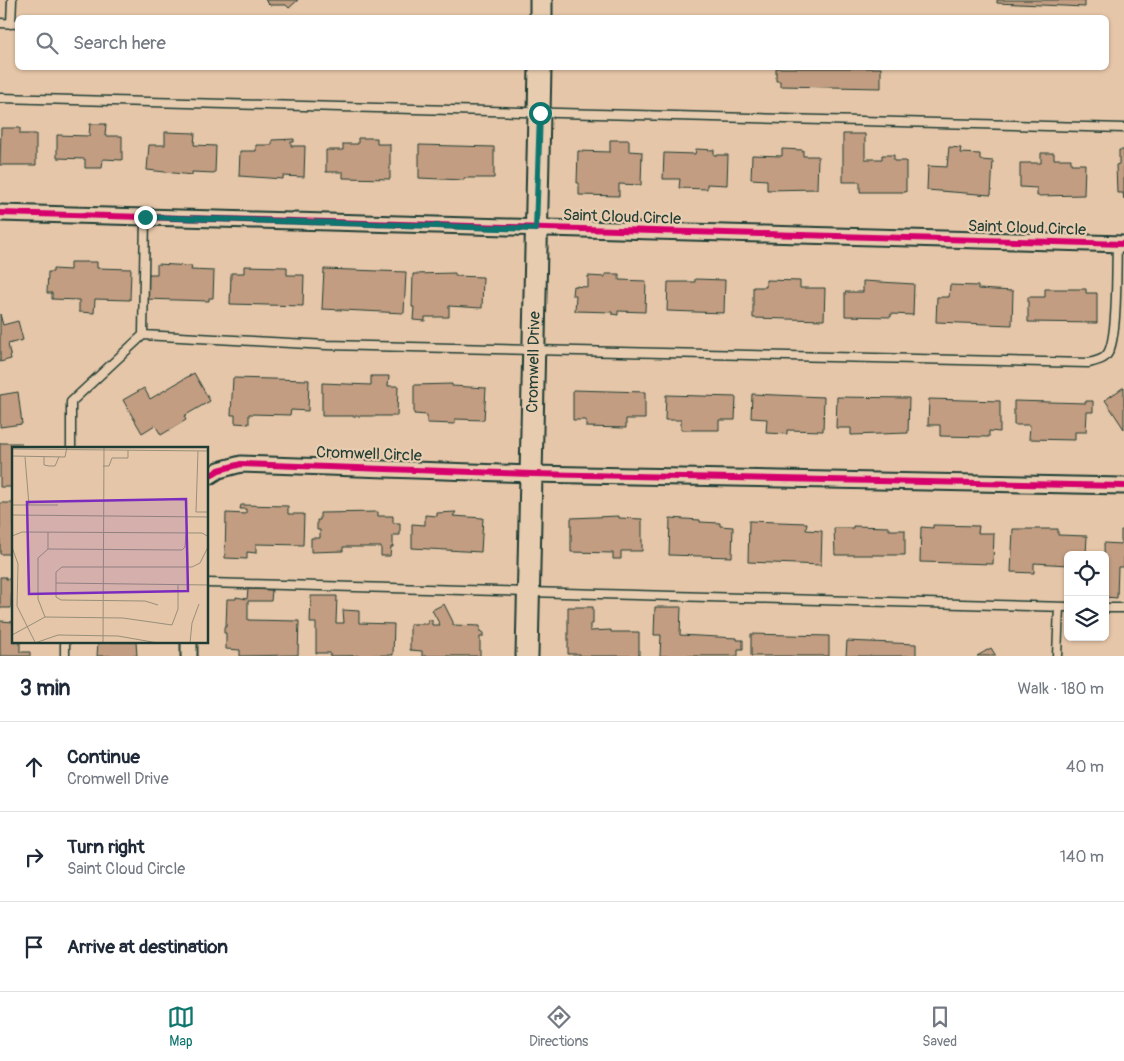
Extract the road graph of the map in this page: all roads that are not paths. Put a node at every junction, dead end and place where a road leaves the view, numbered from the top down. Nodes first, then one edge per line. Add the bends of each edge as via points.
1 (12, 0) edge
2 (541, 0) edge
3 (541, 15) edge
4 (0, 23) edge
5 (14, 24) edge
6 (540, 70) edge
7 (0, 98) edge
8 (540, 113) junction
9 (1124, 128) edge
10 (0, 213) edge
11 (145, 217) junction
12 (536, 229) junction
13 (1120, 244) edge
14 (143, 335) junction
15 (534, 350) junction
16 (71, 447) edge
17 (532, 474) junction
18 (209, 475) edge
19 (1124, 486) edge
20 (209, 583) edge
21 (528, 592) junction
22 (1059, 607) junction
23 (1064, 607) edge
24 (1109, 608) edge
25 (1124, 608) edge
26 (527, 656) edge
27 (1057, 656) edge

1 - 5 lane
2 - 3 street
4 - 5 lane
6 - 8 street, Cromwell Drive
7 - 8 lane
8 - 9 lane
8 - 12 street, Cromwell Drive
10 - 11 street, Saint Cloud Circle
11 - 12 street, Saint Cloud Circle
11 - 14 lane
12 - 13 street, Saint Cloud Circle
12 - 15 street, Cromwell Drive
13 - 15 lane via 1114,338 1102,360 1088,363
14 - 15 lane via 327,345
14 - 16 lane via 71,402
15 - 17 street, Cromwell Drive
17 - 18 street, Cromwell Circle via 241,464
17 - 19 street
17 - 21 street, Cromwell Drive
20 - 21 lane
21 - 22 lane
21 - 26 street, Cromwell Drive
22 - 23 lane
22 - 27 lane
24 - 25 lane

